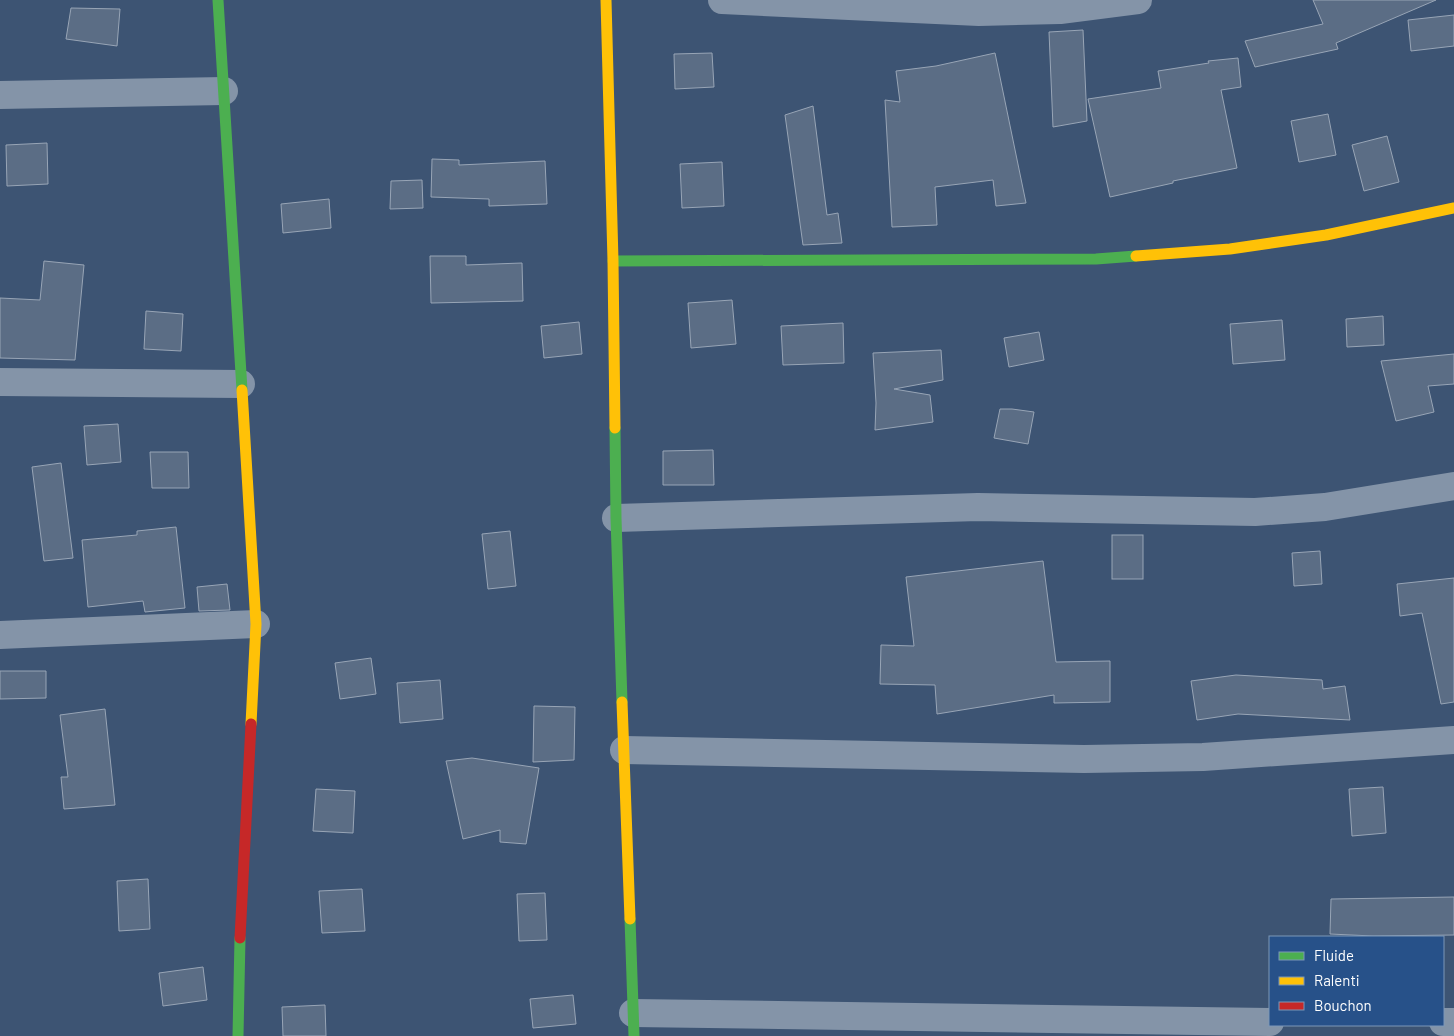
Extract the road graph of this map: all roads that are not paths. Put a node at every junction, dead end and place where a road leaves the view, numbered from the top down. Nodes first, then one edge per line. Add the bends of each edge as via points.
1 (218, 0) edge
2 (606, 0) edge
3 (722, 0) edge
4 (1138, 0) edge
5 (224, 91) junction
6 (0, 94) edge
7 (1454, 208) edge
8 (613, 260) junction
9 (0, 382) edge
10 (241, 384) junction
11 (1454, 486) edge
12 (616, 518) junction
13 (256, 624) junction
14 (0, 635) edge
15 (1454, 740) edge
16 (624, 750) junction
17 (1269, 1022) edge
18 (633, 1024) edge
19 (238, 1036) edge

1 - 5 street
2 - 8 street
3 - 4 street via 979,12 1060,10
5 - 6 street
5 - 10 street
7 - 8 street via 1326,235 1230,248 1096,259
8 - 12 street
9 - 10 street
10 - 13 street
11 - 12 street via 1325,507 1255,512 978,507
12 - 16 street
13 - 14 street
13 - 19 street
15 - 16 street via 1203,757 1084,759
16 - 18 street
17 - 18 street

